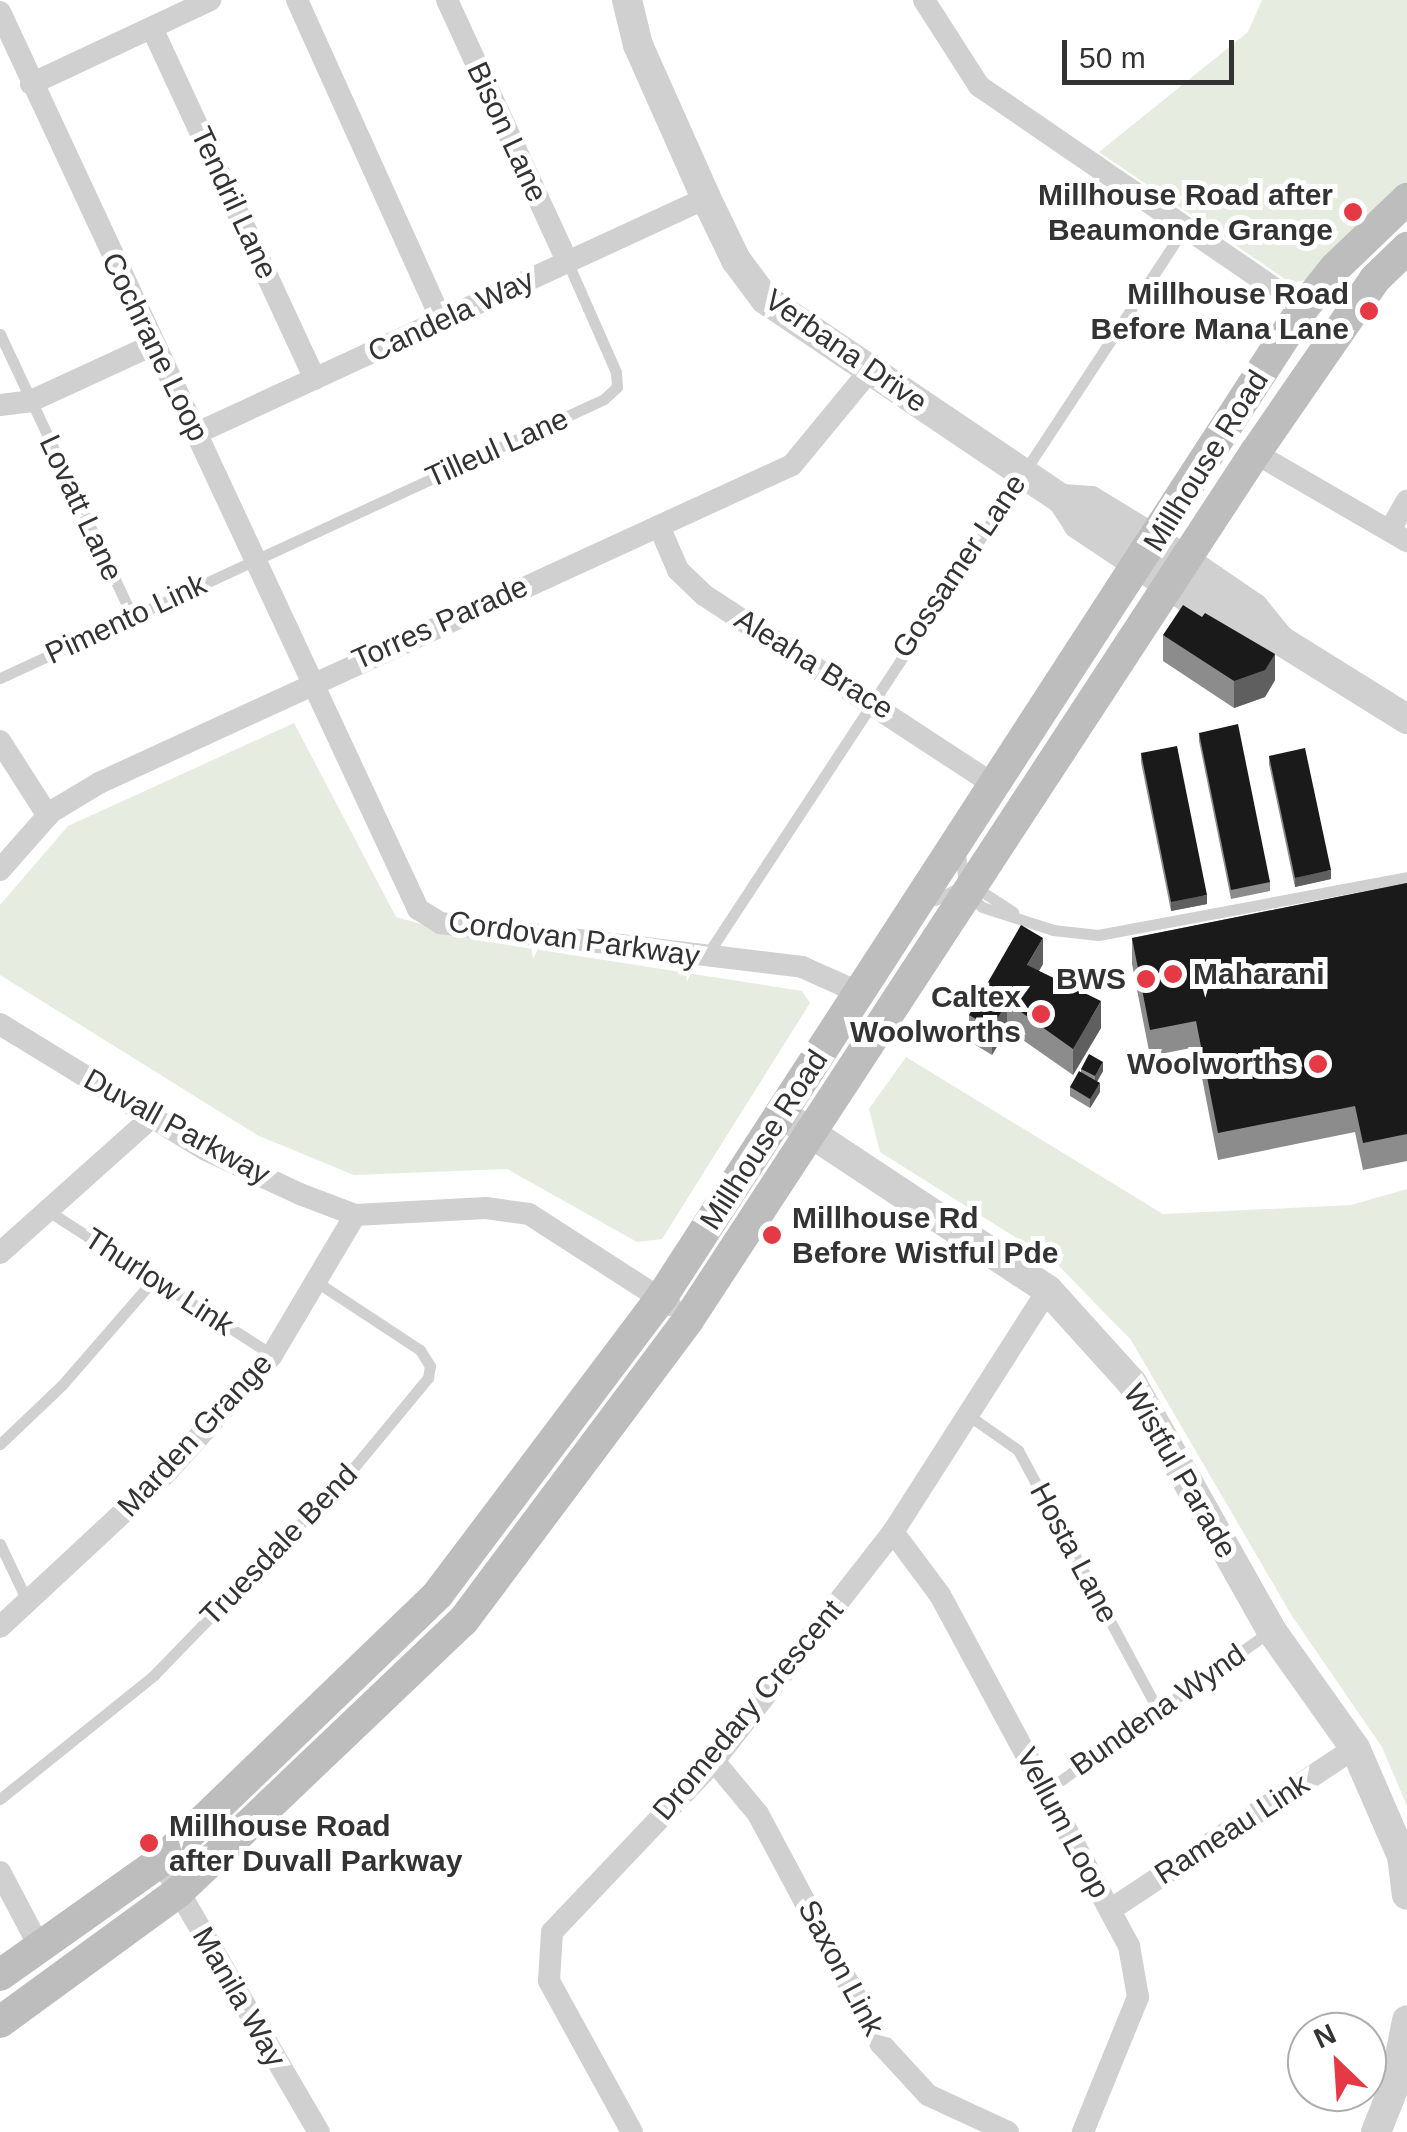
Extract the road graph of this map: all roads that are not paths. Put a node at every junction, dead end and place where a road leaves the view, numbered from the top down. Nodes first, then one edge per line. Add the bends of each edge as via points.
1 (210, 0) edge
2 (297, 0) edge
3 (446, 0) edge
4 (610, 0) edge
5 (627, 0) edge
6 (924, 0) edge
7 (0, 12) edge
8 (152, 28) junction
9 (638, 46) junction
10 (9, 56) edge
11 (31, 84) junction
12 (706, 198) junction
13 (1407, 200) edge
14 (1185, 228) junction
15 (1407, 248) edge
16 (568, 263) junction
17 (1304, 308) junction
18 (441, 319) junction
19 (0, 334) edge
20 (153, 345) junction
21 (871, 369) junction
22 (315, 379) junction
23 (31, 400) junction
24 (0, 405) edge
25 (197, 432) junction
26 (1256, 453) junction
27 (1022, 472) junction
28 (1407, 501) edge
29 (658, 526) junction
30 (1398, 536) edge
31 (1147, 552) junction
32 (252, 559) junction
33 (1176, 572) junction
34 (132, 616) junction
35 (0, 678) edge
36 (310, 682) junction
37 (871, 699) junction
38 (1407, 719) edge
39 (0, 740) edge
40 (991, 783) junction
41 (48, 816) junction
42 (968, 817) junction
43 (0, 870) edge
44 (1407, 877) edge
45 (966, 886) junction
46 (882, 954) junction
47 (706, 958) junction
48 (858, 992) junction
49 (0, 1024) edge
50 (152, 1116) junction
51 (794, 1122) junction
52 (46, 1209) junction
53 (354, 1215) junction
54 (0, 1252) edge
55 (155, 1278) junction
56 (318, 1282) junction
57 (1048, 1290) junction
58 (661, 1298) junction
59 (688, 1320) junction
60 (272, 1355) junction
61 (968, 1415) junction
62 (0, 1444) edge
63 (893, 1532) junction
64 (0, 1544) edge
65 (438, 1594) junction
66 (28, 1603) junction
67 (463, 1621) junction
68 (0, 1627) edge
69 (1271, 1630) junction
70 (1158, 1710) junction
71 (1355, 1748) junction
72 (714, 1761) junction
73 (1046, 1790) junction
74 (0, 1800) edge
75 (161, 1861) junction
76 (0, 1872) edge
77 (178, 1892) junction
78 (1407, 1896) edge
79 (1110, 1910) junction
80 (40, 1948) junction
81 (0, 1975) edge
82 (1407, 2020) edge
83 (0, 2022) edge
84 (1400, 2089) edge
85 (319, 2132) edge
86 (632, 2132) edge
87 (1008, 2132) edge
88 (1083, 2132) edge
89 (1376, 2132) edge

1 - 8 street
2 - 18 street
3 - 16 street, Bison Lane
4 - 9 street, Verbana Drive via 629,41
5 - 9 street, Verbana Drive
6 - 14 street via 978,86
7 - 10 street, Cochrane Loop
8 - 11 street
8 - 22 street, Tendril Lane
9 - 12 street, Verbana Drive
10 - 11 street, Cochrane Loop
11 - 20 street, Cochrane Loop
12 - 16 street, Candela Way
12 - 21 street, Verbana Drive via 736,260 765,299
13 - 17 main road, Millhouse Road via 1338,265
14 - 17 street
14 - 27 lane, Gossamer Lane
15 - 26 main road, Millhouse Road via 1374,279
16 - 18 street, Candela Way
16 - 32 lane, Tilleul Lane via 617,387 604,399
17 - 31 main road, Millhouse Road
18 - 22 street, Candela Way
19 - 23 lane, Lovatt Lane
20 - 23 street
20 - 25 street, Cochrane Loop
21 - 27 street, Verbana Drive
21 - 29 street, Torres Parade via 792,465
22 - 25 street, Candela Way
23 - 24 street
23 - 34 lane, Lovatt Lane
25 - 32 street, Cochrane Loop
26 - 30 street
26 - 33 main road, Millhouse Road
27 - 31 street, Verbana Drive via 1062,498 1078,524
27 - 37 lane, Gossamer Lane
28 - 30 street
29 - 36 street, Torres Parade
29 - 37 street, Aleaha Brace via 678,570 704,595
31 - 33 street, Verbana Drive
31 - 40 main road, Millhouse Road
32 - 34 lane, Pimento Link
32 - 36 street, Cochrane Loop
33 - 38 street, Verbana Drive via 1254,608 1280,640
33 - 45 main road, Millhouse Road
34 - 35 lane, Pimento Link
36 - 41 street, Torres Parade via 99,783
36 - 47 street, Cordovan Parkway via 418,909 440,924
37 - 40 street, Aleaha Brace
37 - 47 lane, Gossamer Lane
39 - 41 street
40 - 42 main road, Millhouse Road
41 - 43 street, Torres Parade
42 - 45 lane via 959,855
42 - 46 main road, Millhouse Road
44 - 45 lane via 1098,936 1053,930
45 - 46 lane via 943,892 905,943
45 - 51 main road, Millhouse Road
46 - 48 main road, Millhouse Road
47 - 48 street, Cordovan Parkway via 802,967
48 - 51 main road, Millhouse Road
49 - 50 street, Duvall Parkway
50 - 52 street
50 - 53 street, Duvall Parkway via 206,1150
51 - 57 street, Wistful Parade
51 - 58 main road, Millhouse Road
51 - 59 main road, Millhouse Road
52 - 54 street
52 - 55 lane, Thurlow Link
53 - 56 street, Marden Grange
53 - 58 street, Duvall Parkway via 486,1208 529,1214
55 - 60 lane, Thurlow Link
55 - 62 lane via 62,1386
56 - 60 street, Marden Grange
56 - 74 lane, Truesdale Bend via 420,1350 430,1366 428,1378 346,1478 154,1675
57 - 61 street, Dromedary Crescent
57 - 69 street, Wistful Parade via 1132,1383
58 - 59 street, Duvall Parkway
58 - 65 main road, Millhouse Road
59 - 67 main road, Millhouse Road
60 - 66 street, Marden Grange via 168,1471
61 - 63 street, Dromedary Crescent
61 - 70 lane, Hosta Lane via 1018,1450
63 - 72 street, Dromedary Crescent
63 - 73 street, Vellum Loop via 940,1595
64 - 66 lane
65 - 67 main road
65 - 75 main road, Millhouse Road
66 - 68 street, Marden Grange
67 - 77 main road, Millhouse Road
69 - 70 lane, Bundena Wynd
69 - 71 street, Wistful Parade
70 - 73 lane, Bundena Wynd
71 - 78 street, Wistful Parade via 1402,1856
71 - 79 street, Rameau Link
72 - 86 street, Dromedary Crescent via 552,1932 549,1981
72 - 87 street, Saxon Link via 758,1814 882,2044 928,2094
73 - 79 street, Vellum Loop
75 - 77 street, Manila Way
75 - 80 main road, Millhouse Road
76 - 80 street
77 - 83 main road, Millhouse Road
77 - 85 street, Manila Way
79 - 88 street, Vellum Loop via 1129,1946 1138,1997
80 - 81 main road, Millhouse Road
82 - 84 street
84 - 89 street

